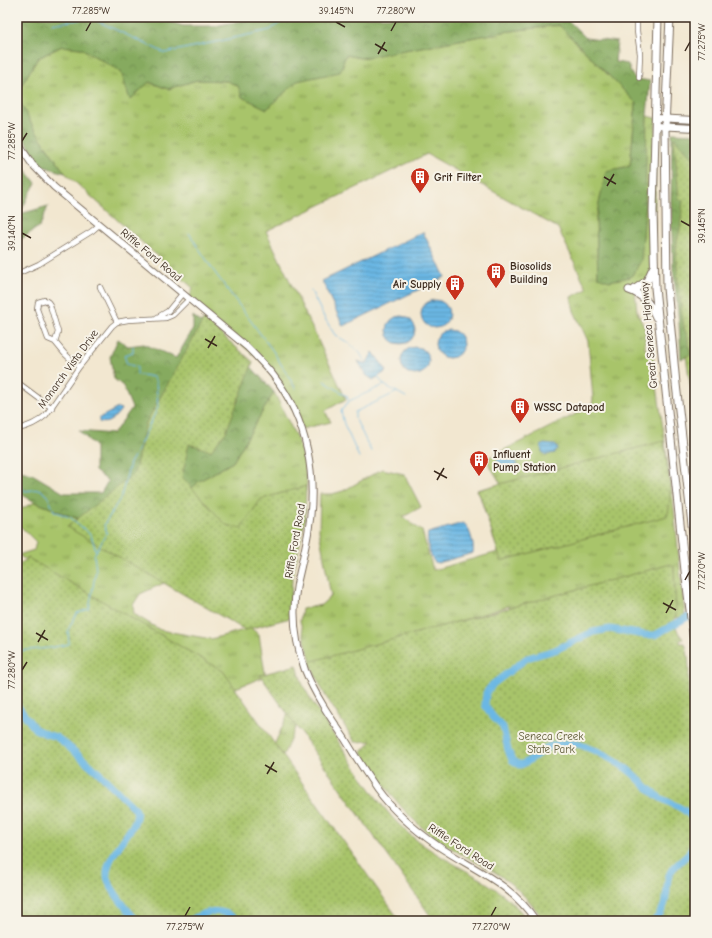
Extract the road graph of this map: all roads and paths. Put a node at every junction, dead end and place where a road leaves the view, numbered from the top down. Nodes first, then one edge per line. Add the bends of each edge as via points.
1 (614, 17) edge
2 (658, 17) edge
3 (670, 17) edge
4 (637, 18) edge
5 (638, 78) dead end
6 (656, 118) junction
7 (666, 119) junction
8 (695, 120) edge
9 (655, 126) junction
10 (665, 127) junction
11 (695, 128) edge
12 (18, 146) edge
13 (99, 225) junction
14 (654, 264) junction
15 (17, 274) edge
16 (100, 287) dead end
17 (182, 294) junction
18 (189, 299) junction
19 (156, 318) junction
20 (117, 322) junction
21 (659, 322) junction
22 (56, 342) junction
23 (79, 367) junction
24 (17, 382) edge
25 (52, 408) junction
26 (17, 429) edge
27 (695, 551) edge
28 (695, 649) edge
29 (536, 921) edge

1 - 4 street
2 - 6 main road, Great Seneca Highway
3 - 7 main road, Great Seneca Highway
4 - 5 street via 640,54
6 - 7 street
6 - 9 main road, Great Seneca Highway
7 - 8 street
7 - 10 main road, Great Seneca Highway
9 - 10 street
9 - 14 main road, Great Seneca Highway
10 - 11 street
10 - 27 main road, Great Seneca Highway via 667,288
12 - 13 street, Riffle Ford Road via 54,187
13 - 15 street via 40,264
13 - 17 street, Riffle Ford Road
14 - 21 main road, Great Seneca Highway
14 - 21 main road via 647,281 632,289 649,302
16 - 20 street
17 - 18 street, Riffle Ford Road
17 - 19 street via 168,311
18 - 19 street via 173,315
18 - 29 street, Riffle Ford Road via 269,370 290,402 302,429 309,457 313,493 297,586 296,619 299,650 318,697 378,790 400,814 438,846 506,887 523,903
19 - 20 street
20 - 23 street, Monarch Vista Drive
21 - 28 main road, Great Seneca Highway
22 - 22 street via 58,332 50,305 48,302 38,302 37,309 48,339
22 - 23 street via 64,354
23 - 25 street, Monarch Vista Drive
24 - 25 street
25 - 26 street, Monarch Vista Drive via 39,421

